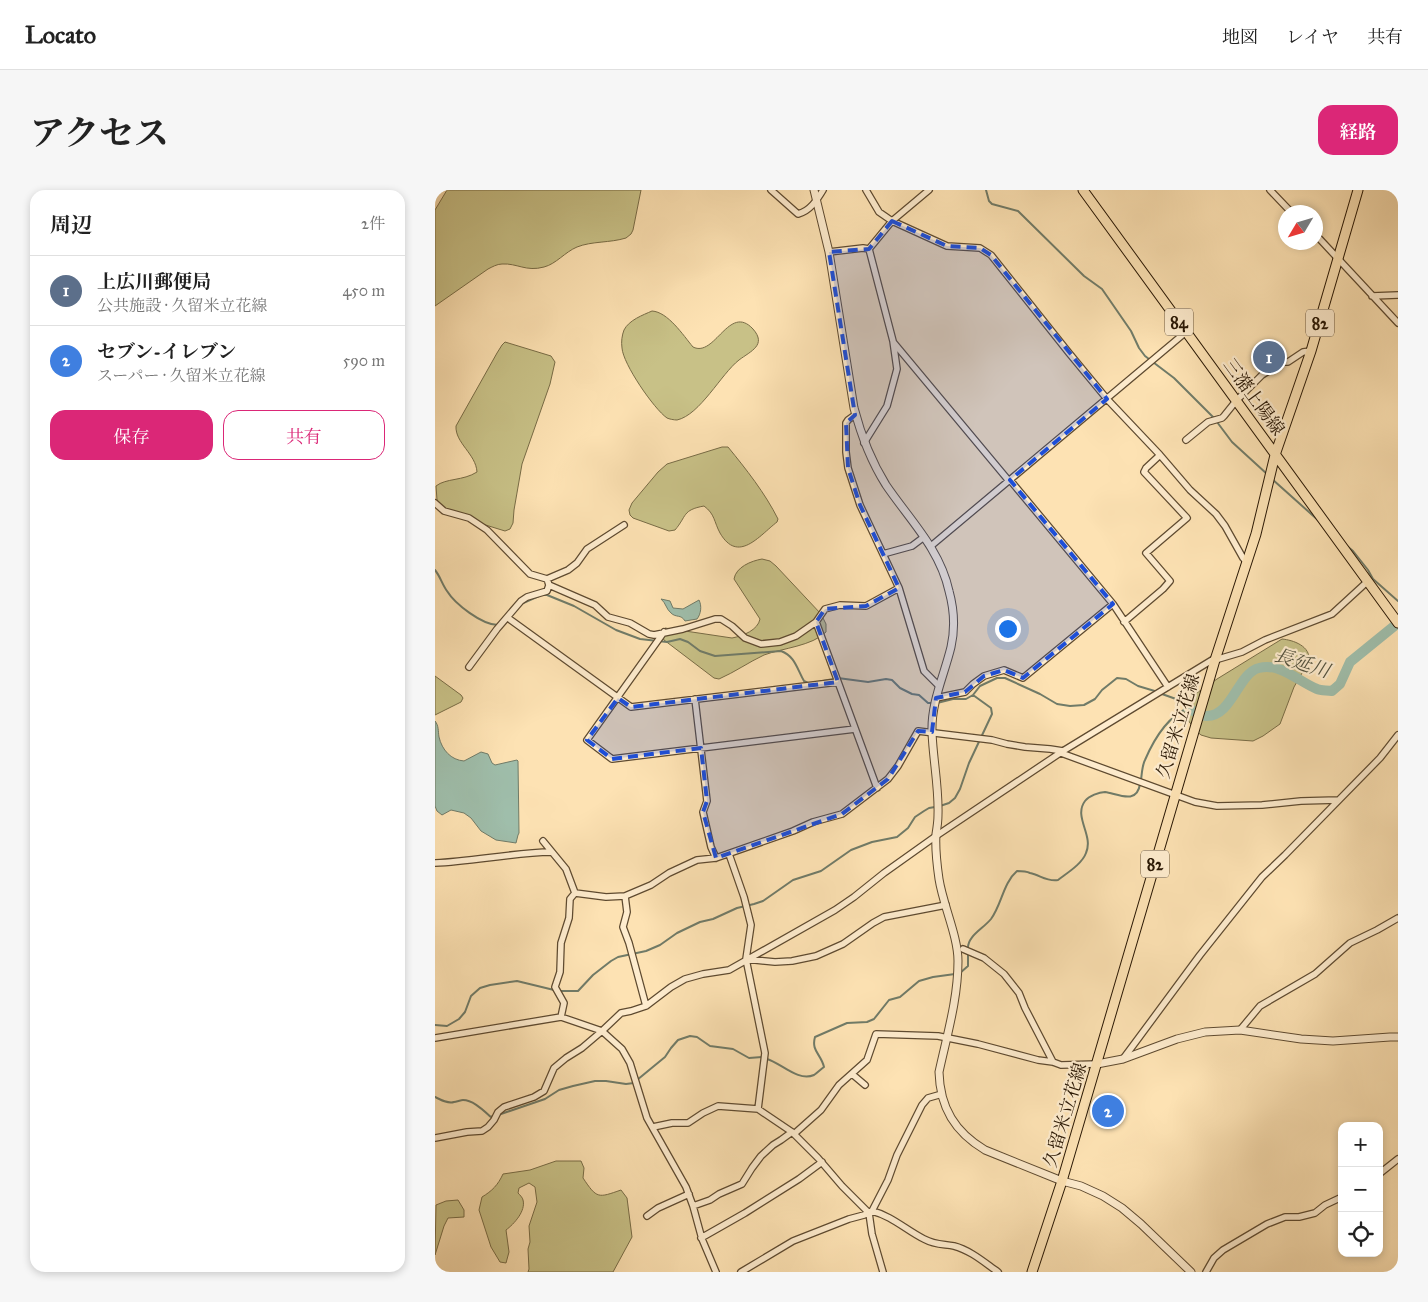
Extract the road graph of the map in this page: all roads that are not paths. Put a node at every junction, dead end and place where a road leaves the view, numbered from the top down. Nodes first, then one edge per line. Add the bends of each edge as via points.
1 (771, 190) edge
2 (814, 190) edge
3 (823, 190) edge
4 (866, 190) edge
5 (929, 190) edge
6 (1083, 190) edge
7 (1270, 190) edge
8 (1358, 190) edge
9 (817, 200) junction
10 (1284, 205) edge
11 (892, 220) junction
12 (1323, 243) edge
13 (869, 249) junction
14 (829, 252) junction
15 (1339, 260) junction
16 (1398, 295) edge
17 (1372, 296) junction
18 (1398, 323) edge
19 (1187, 332) junction
20 (893, 341) junction
21 (1311, 351) junction
22 (1107, 399) junction
23 (1236, 401) junction
24 (855, 415) junction
25 (1185, 440) dead end
26 (864, 443) junction
27 (1160, 455) junction
28 (1275, 455) junction
29 (1009, 480) junction
30 (435, 503) edge
31 (624, 526) dead end
32 (924, 536) junction
33 (931, 546) junction
34 (883, 554) junction
35 (1247, 562) junction
36 (1367, 581) junction
37 (549, 582) junction
38 (899, 588) junction
39 (1113, 604) junction
40 (508, 618) junction
41 (1396, 618) edge
42 (816, 622) junction
43 (1123, 622) junction
44 (664, 632) junction
45 (1215, 660) junction
46 (469, 667) dead end
47 (838, 682) junction
48 (939, 686) junction
49 (1168, 687) junction
50 (618, 698) junction
51 (695, 699) junction
52 (935, 702) junction
53 (855, 729) junction
54 (932, 732) junction
55 (1398, 735) edge
56 (701, 748) junction
57 (1062, 752) junction
58 (877, 788) junction
59 (1175, 794) junction
60 (1338, 800) junction
61 (936, 836) junction
62 (543, 841) dead end
63 (551, 852) junction
64 (729, 854) junction
65 (715, 858) junction
66 (435, 863) edge
67 (575, 893) junction
68 (625, 896) junction
69 (946, 905) junction
70 (1398, 918) edge
71 (963, 949) dead end
72 (746, 959) junction
73 (646, 1006) junction
74 (561, 1017) junction
75 (1240, 1030) junction
76 (602, 1031) junction
77 (1398, 1037) edge
78 (435, 1038) edge
79 (946, 1038) junction
80 (1123, 1059) junction
81 (1053, 1062) junction
82 (1097, 1064) junction
83 (851, 1074) junction
84 (865, 1086) dead end
85 (942, 1094) junction
86 (758, 1109) junction
87 (653, 1127) junction
88 (793, 1133) junction
89 (435, 1138) edge
90 (1398, 1159) edge
91 (821, 1162) junction
92 (1383, 1171) edge
93 (1062, 1181) junction
94 (689, 1194) junction
95 (1338, 1199) edge
96 (693, 1206) junction
97 (871, 1212) junction
98 (647, 1216) dead end
99 (701, 1238) junction
100 (716, 1272) edge
101 (741, 1272) edge
102 (883, 1272) edge
103 (998, 1272) edge
104 (1032, 1272) edge
105 (1191, 1272) edge
106 (1205, 1272) edge

1 - 9 street via 798,214
2 - 9 street
3 - 9 street
4 - 11 street via 879,212
5 - 11 street
6 - 19 main road, 三潴上陽線 / 84
7 - 10 street
8 - 15 main road, 久留米立花線 / 82
9 - 14 street
11 - 13 street
11 - 22 street via 947,246 980,248 991,254
12 - 15 street
13 - 14 street
13 - 20 street
14 - 24 street
15 - 17 street
15 - 21 main road, 久留米立花線 / 82
16 - 17 street
17 - 18 street
19 - 22 street
19 - 23 main road, 三潴上陽線 / 84
20 - 26 street via 897,369 887,406
20 - 29 street
21 - 23 street via 1283,362 1263,375
21 - 28 main road, 久留米立花線 / 82
22 - 27 street
22 - 29 street
23 - 25 street via 1225,416 1208,422
23 - 28 main road, 三潴上陽線 / 84
24 - 26 street
24 - 34 street via 846,423 848,468 860,505
26 - 32 street via 885,484
27 - 35 street via 1216,514
27 - 43 street via 1144,472 1187,518 1146,553 1170,582
28 - 35 main road, 久留米立花線 / 82
28 - 36 main road, 三潴上陽線 / 84
29 - 33 street
29 - 39 street
30 - 37 street via 444,511 469,518 487,530 531,574
31 - 37 street via 587,549 577,563
32 - 33 street
32 - 34 street via 912,546
33 - 48 street via 942,567 953,614 951,647
34 - 38 street
35 - 45 main road, 久留米立花線 / 82
36 - 41 main road, 三潴上陽線 / 84
36 - 45 street via 1332,614 1243,652
37 - 40 street via 547,591 521,601
37 - 44 street via 595,605 607,617 649,634
38 - 42 street via 866,606 840,605 825,609
38 - 48 street via 924,671
39 - 43 street
39 - 52 street via 1023,678 1004,670 984,676 965,692
40 - 46 street
40 - 50 street
42 - 44 street via 796,636 761,644 745,638 721,619
42 - 47 street
43 - 49 street
44 - 50 street
45 - 49 street
45 - 59 main road, 久留米立花線 / 82
47 - 51 street
47 - 53 street
48 - 52 street
49 - 57 street
50 - 51 street via 631,707
50 - 56 street via 587,740 612,758
51 - 56 street
52 - 54 street
53 - 56 street
53 - 58 street
54 - 57 street
54 - 58 street via 917,731 888,779
54 - 61 street via 939,816
55 - 60 street
56 - 65 street via 707,801 703,812
57 - 59 street
57 - 61 street
58 - 64 street via 841,814
59 - 60 street via 1217,806
59 - 82 main road, 久留米立花線 / 82
60 - 80 street via 1262,876
61 - 69 street via 939,881
61 - 72 street via 835,910
62 - 63 street
63 - 66 street
63 - 67 street via 566,869
64 - 65 street
64 - 72 street via 751,925
65 - 68 street via 697,860
67 - 68 street
67 - 74 street via 570,899 555,988 564,1003
68 - 73 street via 627,912 623,927
69 - 72 street via 884,917 843,944 815,956 775,962
69 - 79 street via 958,958 956,992
70 - 75 street via 1350,943 1315,974 1264,1003
71 - 81 street via 984,958 1004,974 1019,993
72 - 73 street via 729,970 685,979
72 - 86 street via 765,1053
73 - 76 street via 621,1012
74 - 76 street
74 - 78 street
75 - 77 street via 1333,1041
75 - 80 street via 1205,1032
76 - 87 street via 622,1049
76 - 89 street via 554,1068 544,1091 534,1098 504,1107 482,1131
79 - 81 street
79 - 83 street via 876,1034 867,1060
79 - 85 street via 939,1072
80 - 82 street
81 - 82 street via 1061,1065
82 - 93 main road, 久留米立花線 / 82
83 - 84 street
83 - 88 street via 821,1110
85 - 93 street via 944,1106 954,1124 975,1144
85 - 97 street via 922,1104
86 - 87 street via 718,1106 688,1124
86 - 88 street
87 - 94 street
88 - 91 street
88 - 96 street via 761,1156 742,1184
90 - 92 street
91 - 97 street
91 - 99 street via 799,1179
93 - 104 main road, 久留米立花線 / 82
93 - 105 street via 1081,1186 1122,1208
94 - 96 street
94 - 98 street
95 - 106 street via 1315,1213 1285,1217 1267,1224 1223,1250
96 - 99 street
97 - 101 street via 793,1241
97 - 102 street via 872,1234
97 - 103 street via 888,1216 937,1245 955,1246
99 - 100 street

